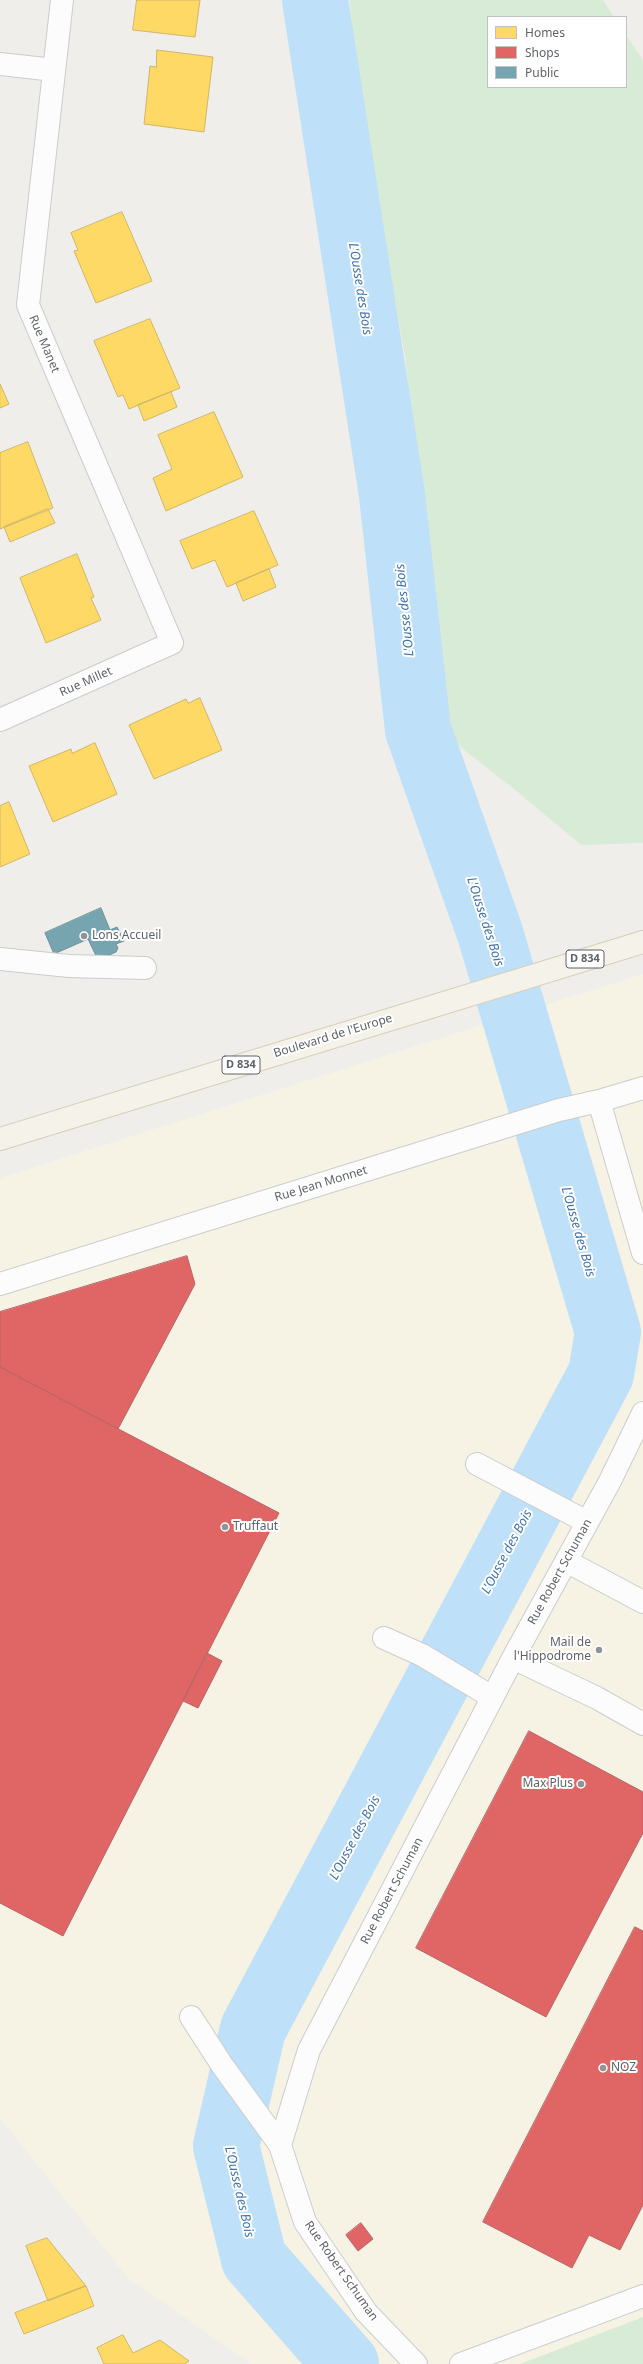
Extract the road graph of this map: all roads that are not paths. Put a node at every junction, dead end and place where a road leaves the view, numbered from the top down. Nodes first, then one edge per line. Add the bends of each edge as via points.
1 (62, 0) edge
2 (0, 64) edge
3 (54, 70) junction
4 (172, 643) joint
5 (0, 720) edge
6 (643, 942) edge
7 (0, 959) edge
8 (145, 968) dead end
9 (643, 1088) edge
10 (598, 1102) junction
11 (0, 1139) edge
12 (643, 1253) edge
13 (0, 1284) edge
14 (643, 1413) edge
15 (478, 1464) dead end
16 (587, 1522) junction
17 (566, 1562) junction
18 (643, 1602) edge
19 (384, 1638) dead end
20 (513, 1658) junction
21 (492, 1697) junction
22 (643, 1724) edge
23 (191, 2017) dead end
24 (280, 2145) junction
25 (643, 2296) edge
26 (416, 2364) edge
27 (461, 2364) edge

1 - 3 street, Rue Manet
2 - 3 street
3 - 4 street, Rue Manet via 28,305
4 - 5 street, Rue Millet
6 - 11 main road, Boulevard de l'Europe / D 834
7 - 8 street via 69,966
9 - 10 street, Rue Jean Monnet
10 - 12 street
10 - 13 street, Rue Jean Monnet via 559,1110
14 - 16 street, Rue Robert Schuman
15 - 16 street
16 - 17 street, Rue Robert Schuman
17 - 18 street
17 - 20 street, Rue Robert Schuman
19 - 21 street via 422,1655
20 - 21 street, Rue Robert Schuman
20 - 22 street via 597,1698
21 - 24 street, Rue Robert Schuman via 309,2050
23 - 24 street
24 - 26 street, Rue Robert Schuman via 305,2222 366,2312
25 - 27 street

